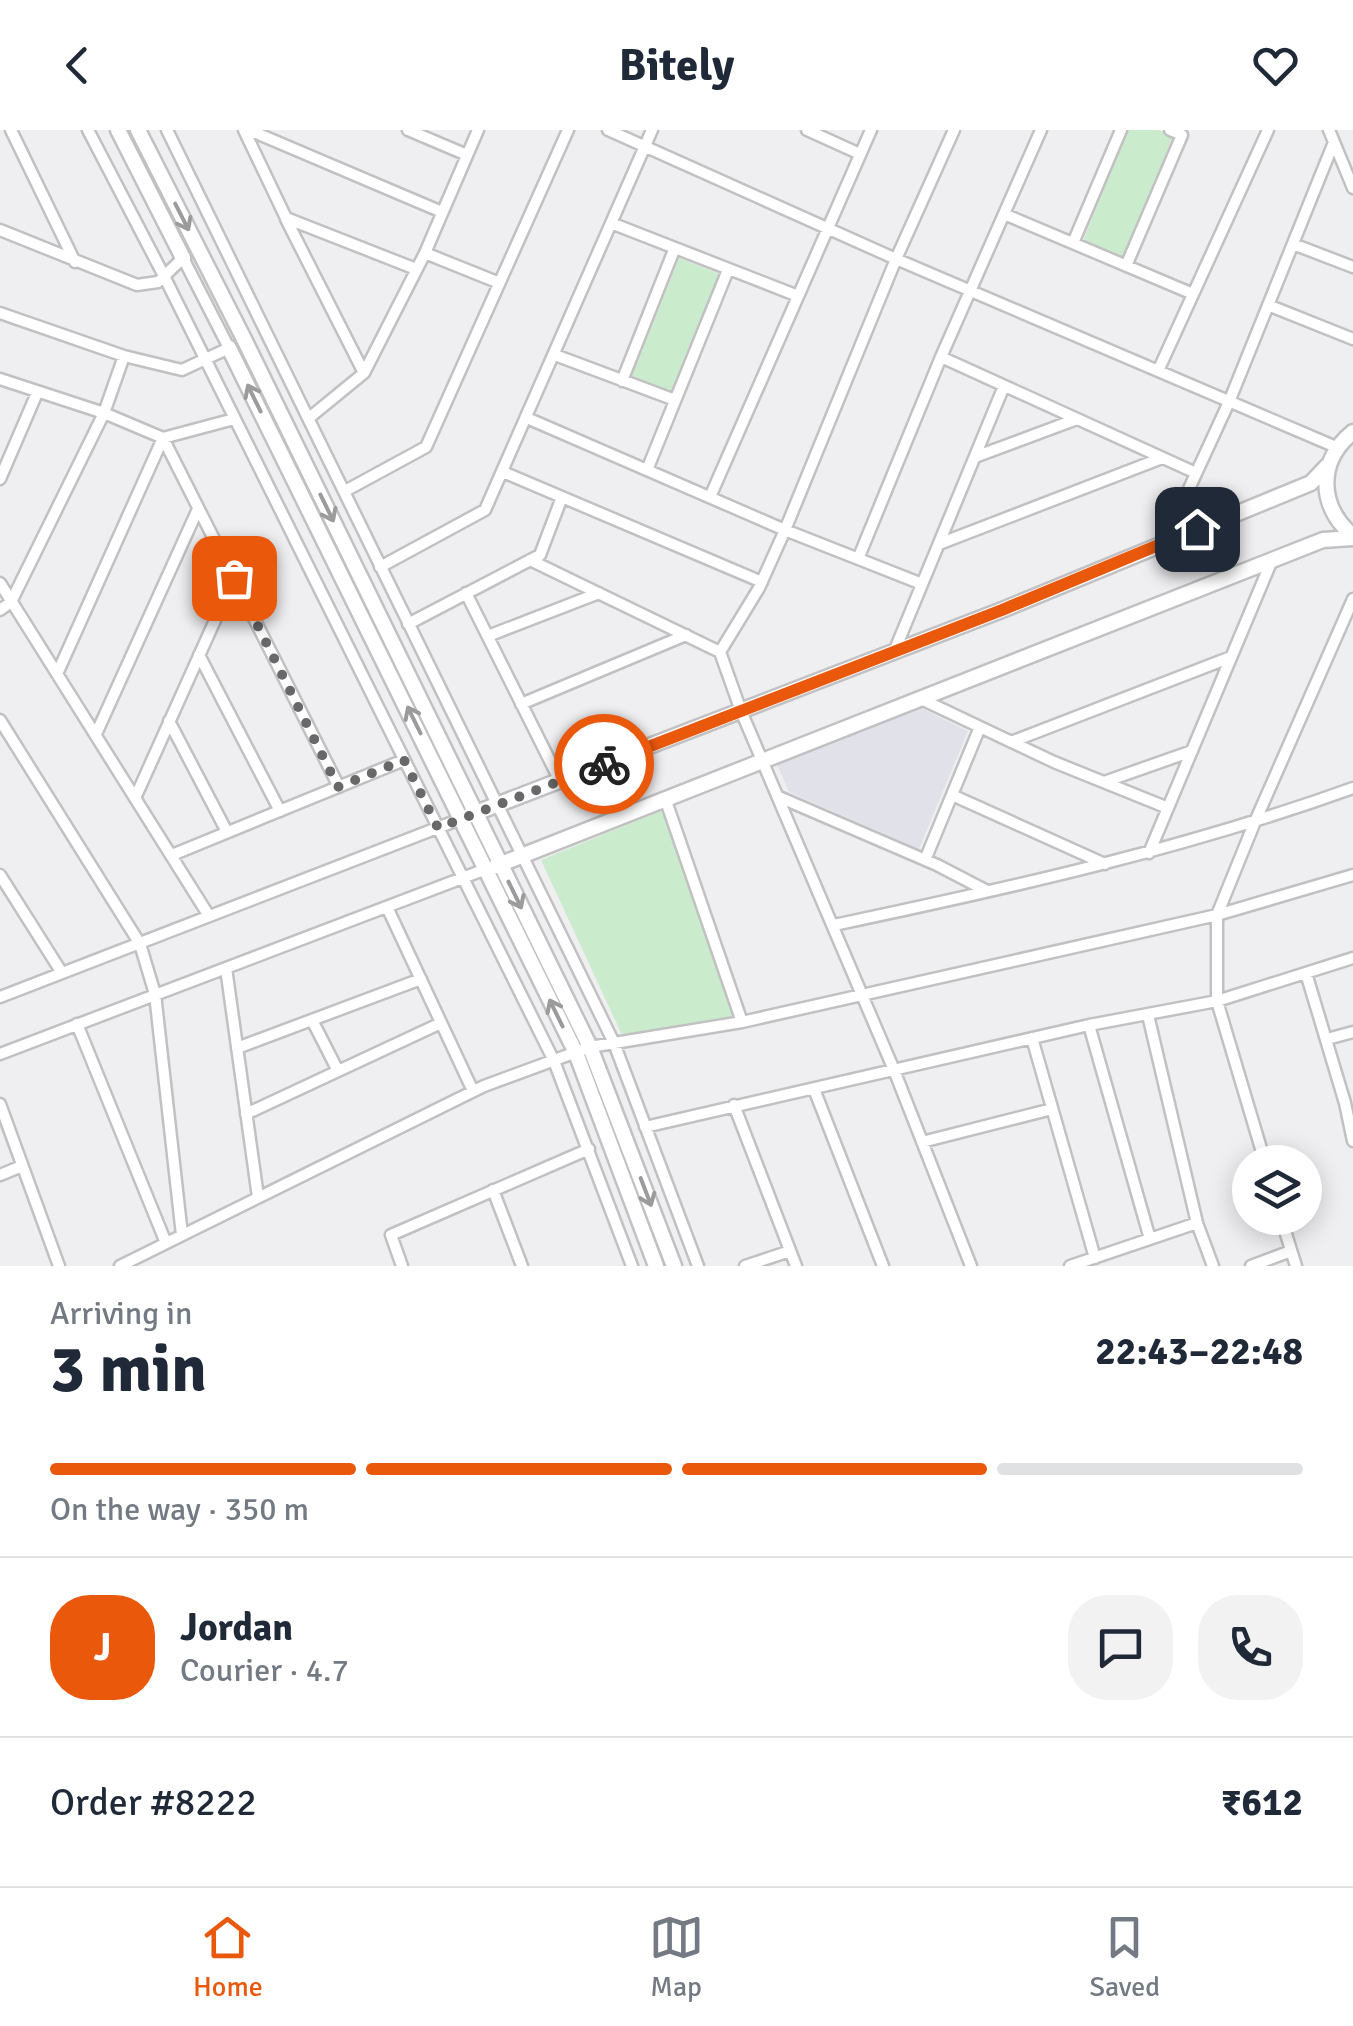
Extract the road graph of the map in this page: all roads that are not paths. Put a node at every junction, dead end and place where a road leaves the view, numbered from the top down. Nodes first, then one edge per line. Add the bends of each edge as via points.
1 (11, 130) edge
2 (88, 130) edge
3 (118, 130) edge
4 (138, 130) edge
5 (168, 130) edge
6 (246, 130) edge
7 (408, 130) edge
8 (478, 130) edge
9 (568, 130) edge
10 (608, 130) edge
11 (652, 130) edge
12 (807, 130) edge
13 (871, 130) edge
14 (954, 130) edge
15 (1041, 130) edge
16 (1121, 130) edge
17 (1170, 130) edge
18 (1268, 130) edge
19 (1183, 133) edge
20 (1332, 136) edge
21 (644, 148) junction
22 (467, 154) junction
23 (860, 154) junction
24 (1353, 188) edge
25 (442, 212) junction
26 (1004, 214) junction
27 (286, 218) junction
28 (611, 223) junction
29 (0, 230) edge
30 (828, 230) junction
31 (1073, 244) junction
32 (1293, 244) junction
33 (674, 250) junction
34 (424, 252) junction
35 (183, 258) junction
36 (896, 260) junction
37 (75, 262) junction
38 (1126, 266) junction
39 (1353, 267) edge
40 (416, 269) junction
41 (728, 270) junction
42 (164, 276) junction
43 (497, 282) junction
44 (970, 290) junction
45 (1193, 294) junction
46 (798, 296) junction
47 (1268, 305) junction
48 (0, 313) edge
49 (1353, 339) edge
50 (230, 348) junction
51 (555, 355) junction
52 (124, 356) junction
53 (940, 357) junction
54 (205, 360) junction
55 (1158, 371) junction
56 (364, 373) junction
57 (0, 379) edge
58 (622, 380) junction
59 (1004, 386) junction
60 (37, 393) junction
61 (675, 400) junction
62 (1229, 402) junction
63 (104, 413) junction
64 (234, 418) junction
65 (309, 418) junction
66 (527, 418) junction
67 (1077, 420) junction
68 (1353, 432) edge
69 (163, 438) junction
70 (1336, 447) junction
71 (975, 458) junction
72 (1162, 458) junction
73 (1327, 466) junction
74 (648, 470) junction
75 (503, 472) junction
76 (1196, 473) junction
77 (0, 479) edge
78 (345, 491) junction
79 (562, 497) junction
80 (710, 497) junction
81 (198, 509) junction
82 (785, 530) junction
83 (1353, 537) edge
84 (1164, 542) junction
85 (939, 544) junction
86 (858, 558) junction
87 (530, 560) junction
88 (1272, 560) junction
89 (380, 566) junction
90 (234, 578) junction
91 (762, 582) junction
92 (0, 583) edge
93 (922, 584) junction
94 (599, 593) junction
95 (466, 594) junction
96 (1353, 599) edge
97 (11, 602) junction
98 (0, 610) edge
99 (408, 624) junction
100 (686, 635) junction
101 (488, 636) junction
102 (720, 652) junction
103 (894, 652) junction
104 (199, 654) junction
105 (1231, 657) junction
106 (57, 674) junction
107 (921, 699) junction
108 (522, 704) junction
109 (741, 711) junction
110 (0, 720) edge
111 (169, 721) junction
112 (980, 727) junction
113 (96, 734) junction
114 (1012, 742) junction
115 (1192, 752) junction
116 (404, 760) junction
117 (764, 762) junction
118 (560, 781) junction
119 (1104, 782) junction
120 (338, 787) junction
121 (1353, 788) edge
122 (952, 795) junction
123 (136, 796) junction
124 (779, 797) junction
125 (666, 801) junction
126 (498, 804) junction
127 (1168, 808) junction
128 (280, 811) junction
129 (469, 815) junction
130 (1254, 824) junction
131 (438, 828) junction
132 (227, 832) junction
133 (1149, 853) junction
134 (172, 855) junction
135 (522, 856) junction
136 (925, 860) junction
137 (1106, 864) junction
138 (493, 867) junction
139 (0, 875) edge
140 (1353, 875) edge
141 (464, 878) junction
142 (987, 892) junction
143 (387, 907) junction
144 (1218, 915) junction
145 (209, 916) junction
146 (834, 925) junction
147 (140, 944) junction
148 (1353, 958) edge
149 (226, 968) junction
150 (1306, 973) junction
151 (62, 974) junction
152 (421, 979) junction
153 (155, 994) junction
154 (0, 996) edge
155 (863, 996) junction
156 (1217, 1001) junction
157 (1148, 1015) junction
158 (312, 1020) junction
159 (742, 1022) junction
160 (442, 1023) junction
161 (77, 1024) junction
162 (1089, 1025) junction
163 (1353, 1032) edge
164 (1032, 1038) junction
165 (1326, 1040) junction
166 (614, 1042) junction
167 (237, 1048) junction
168 (583, 1050) junction
169 (0, 1054) edge
170 (554, 1061) junction
171 (894, 1070) junction
172 (338, 1071) junction
173 (814, 1089) junction
174 (473, 1092) junction
175 (1349, 1102) edge
176 (0, 1104) edge
177 (734, 1105) junction
178 (1052, 1109) junction
179 (246, 1114) junction
180 (645, 1127) junction
181 (1353, 1141) edge
182 (922, 1142) junction
183 (1260, 1145) edge
184 (589, 1149) junction
185 (22, 1166) junction
186 (0, 1175) edge
187 (493, 1190) junction
188 (258, 1197) junction
189 (1197, 1223) junction
190 (182, 1235) junction
191 (1287, 1235) edge
192 (1150, 1239) junction
193 (166, 1243) junction
194 (790, 1251) junction
195 (1292, 1251) junction
196 (1095, 1258) junction
197 (59, 1266) edge
198 (120, 1266) edge
199 (402, 1266) edge
200 (522, 1266) edge
201 (632, 1266) edge
202 (656, 1266) edge
203 (674, 1266) edge
204 (698, 1266) edge
205 (745, 1266) edge
206 (796, 1266) edge
207 (884, 1266) edge
208 (971, 1266) edge
209 (1070, 1266) edge
210 (1213, 1266) edge
211 (1252, 1266) edge
212 (1296, 1266) edge

1 - 37 street
2 - 42 street
3 - 35 street
4 -> 129 street
5 - 65 street
6 - 25 street
6 - 27 street
7 - 22 street
8 - 22 street
9 - 43 street
10 - 21 street
11 - 21 street
12 - 23 street
13 - 23 street
14 - 36 street
15 - 26 street
16 - 31 street
17 - 19 street
18 - 45 street
19 - 38 street
20 - 24 street
20 - 32 street
21 - 28 street
21 - 30 street
22 - 25 street
23 - 30 street
25 - 34 street
26 - 31 street
26 - 44 street
27 - 40 street
27 - 56 street
28 - 33 street
28 - 51 street
29 - 37 street
30 - 36 street
30 - 46 street
31 - 38 street
32 - 39 street
32 - 47 street
33 - 41 street
33 - 58 street
34 - 40 street
34 - 43 street
35 - 42 street
35 - 50 street
36 - 44 street
36 - 82 street
37 - 42 street via 136,284
38 - 45 street
40 - 56 street
41 - 46 street
41 - 61 street
42 - 54 street
43 - 78 street via 426,447
44 - 53 street
44 - 55 street
45 - 55 street
46 - 80 street
47 - 49 street
47 - 62 street
48 - 52 street
50 - 54 street
129 -> 50 street
51 - 58 street
51 - 66 street
52 - 54 street via 182,370
52 - 63 street
53 - 59 street
53 - 86 street
54 - 64 street
55 - 62 street
56 - 65 street
57 - 60 street
58 - 61 street
59 - 67 street
59 - 71 street
60 - 63 street
60 - 77 street
61 - 74 street
62 - 70 street
62 - 76 street
63 - 69 street
63 - 97 street
64 - 69 street
64 - 116 street
65 - 78 street
66 - 74 street
66 - 75 street
67 - 71 street
67 - 72 street
68 - 70 street
69 - 81 street
69 - 106 street
70 - 73 street
71 - 85 street
72 - 76 street
72 - 85 street
73 - 83 street via 1329,507
73 - 84 street via 1310,483
74 - 80 street
75 - 79 street
75 - 89 street via 485,510
76 - 84 street
78 - 89 street
79 - 87 street via 540,555
79 - 91 street
80 - 82 street
81 - 90 street
81 - 113 street
82 - 86 street
82 - 91 street
83 - 88 street via 1323,540
84 - 103 street
85 - 93 street
86 - 93 street
87 - 94 street
87 - 95 street
88 - 105 street
88 - 107 street
89 - 99 street
90 - 104 street
90 - 120 street
91 - 102 street
92 - 97 street
93 - 103 street
94 - 100 street
94 - 101 street
95 - 99 street
95 - 101 street
96 - 130 street
97 - 98 street
97 - 106 street
99 - 126 street
100 - 102 street
100 - 108 street
101 - 108 street
102 - 109 street
103 - 109 street
104 - 111 street
104 - 128 street
105 - 114 street
105 - 115 street
106 - 113 street
107 - 112 street
107 - 117 street
108 - 118 street
109 - 117 street
109 - 118 street
110 - 147 street
111 - 123 street
111 - 132 street
112 - 114 street
112 - 122 street
113 - 123 street
114 - 119 street
115 - 119 street
115 - 127 street
116 - 120 street
116 - 131 street
117 - 124 street
117 - 125 street
118 - 126 street
119 - 127 street
120 - 128 street
121 - 130 street
122 - 136 street
122 - 137 street
123 - 134 street
124 - 136 street
124 - 146 street
125 - 135 street
125 - 159 street
126 - 129 street
126 - 135 street
127 - 133 street
128 - 132 street
129 - 131 street
129 - 138 street
130 - 133 street
130 - 144 street
131 - 141 street
131 - 145 street
132 - 134 street
133 - 137 street
134 - 145 street
135 - 138 street
135 - 166 street
136 - 142 street
137 - 142 street
138 - 141 street
138 - 168 street
139 - 151 street
140 - 144 street
141 - 143 street
141 - 170 street
142 - 146 street
143 - 149 street
143 - 152 street
144 - 155 street
144 - 156 street
145 - 147 street
146 - 155 street
147 - 151 street
147 - 153 street
148 - 150 street
149 - 153 street
149 - 167 street
150 - 156 street
150 - 165 street
151 - 154 street
152 - 158 street
152 - 160 street
153 - 161 street
153 - 190 street
155 - 159 street
155 - 171 street
156 - 157 street
156 - 183 street
157 - 162 street
157 - 189 street
158 - 167 street
158 - 172 street
159 - 166 street
160 - 172 street
160 - 174 street
161 - 169 street
161 - 193 street
162 - 164 street
162 - 192 street
163 - 165 street
164 - 171 street
164 - 178 street
165 - 175 street
166 - 168 street
166 - 180 street
167 - 179 street
168 - 170 street
168 - 202 street
168 -> 203 street
170 - 174 street
170 - 184 street
171 - 173 street
171 - 182 street
172 - 179 street
173 - 177 street
173 - 207 street
174 - 188 street
175 - 181 street
176 - 185 street
177 - 180 street
177 - 194 street
178 - 182 street
178 - 196 street
179 - 188 street
180 - 204 street
182 - 208 street
184 - 187 street
184 - 201 street
185 - 186 street
185 - 197 street
187 - 199 street via 390,1234
187 - 200 street
188 - 190 street
189 - 192 street
189 - 210 street
190 - 193 street
191 - 195 street
192 - 196 street
193 - 198 street
194 - 205 street
194 - 206 street
195 - 211 street
195 - 212 street
196 - 209 street

